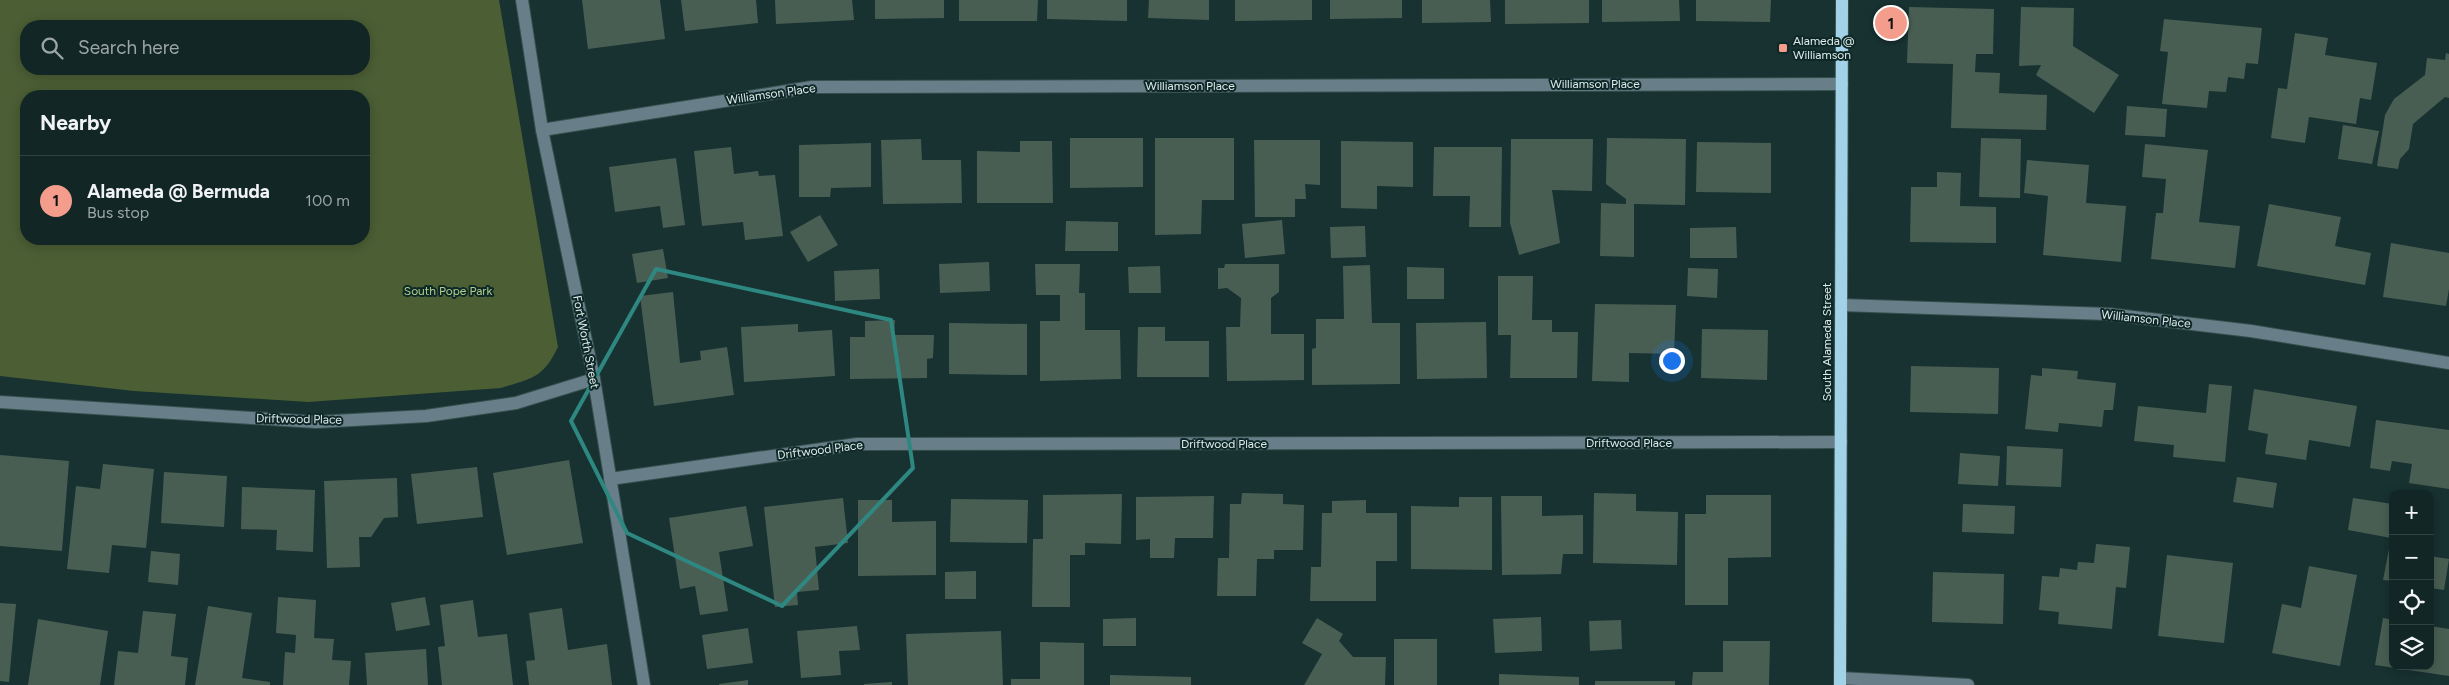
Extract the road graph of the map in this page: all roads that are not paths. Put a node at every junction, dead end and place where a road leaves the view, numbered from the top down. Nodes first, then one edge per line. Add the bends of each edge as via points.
1 (522, 0) edge
2 (1842, 0) edge
3 (1842, 84) junction
4 (542, 130) junction
5 (1841, 305) junction
6 (2449, 363) edge
7 (594, 379) junction
8 (0, 402) edge
9 (1841, 442) junction
10 (610, 479) junction
11 (1840, 682) edge
12 (644, 685) edge
13 (1968, 685) edge

1 - 4 street, Fort Worth Street
2 - 3 main road, South Alameda Street
3 - 4 street, Williamson Place via 812,87
3 - 5 main road, South Alameda Street
4 - 7 street, Fort Worth Street
5 - 6 street, Williamson Place via 2108,314 2252,331
5 - 9 main road, South Alameda Street
7 - 8 street, Driftwood Place via 516,403 426,416 316,422
7 - 10 street, Fort Worth Street
9 - 10 street, Driftwood Place via 857,444
9 - 11 main road, South Alameda Street
10 - 12 street, Fort Worth Street
11 - 13 street

